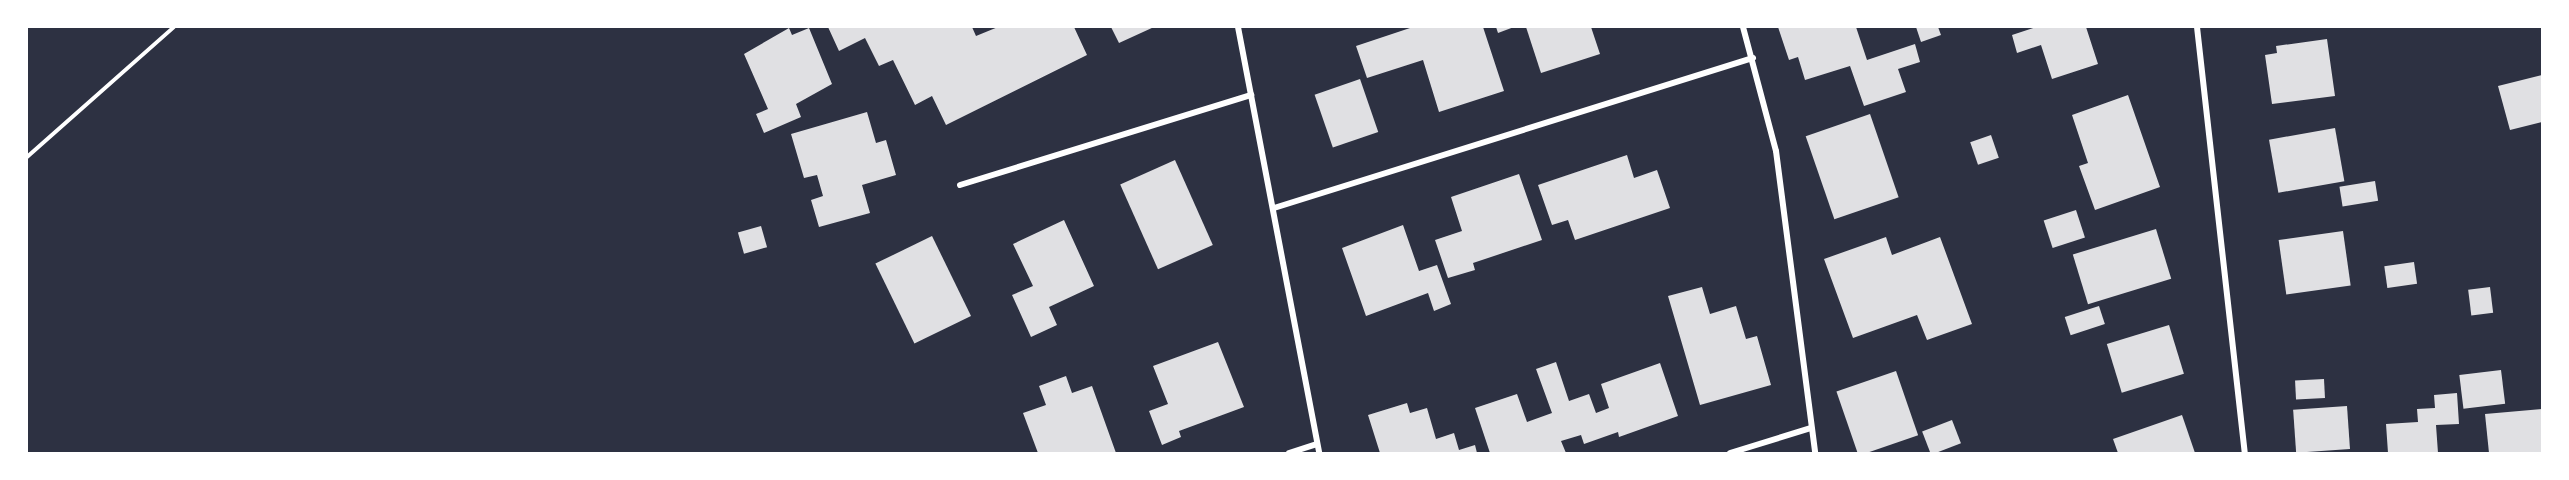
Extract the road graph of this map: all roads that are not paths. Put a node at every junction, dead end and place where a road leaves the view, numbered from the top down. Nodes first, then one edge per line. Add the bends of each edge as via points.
1 (1238, 27) edge
2 (1743, 27) edge
3 (2197, 27) edge
4 (1753, 58) junction
5 (1251, 95) junction
6 (960, 185) dead end
7 (1274, 208) junction
8 (1811, 428) junction
9 (1317, 444) junction
10 (1289, 453) edge
11 (1319, 453) edge
12 (1730, 453) edge
13 (1815, 453) edge
14 (2245, 453) edge

1 - 5 street
2 - 4 street
3 - 14 street
4 - 7 street
4 - 8 street via 1776,151
5 - 6 street
5 - 7 street
7 - 9 street
8 - 12 street
8 - 13 street
9 - 10 street
9 - 11 street

